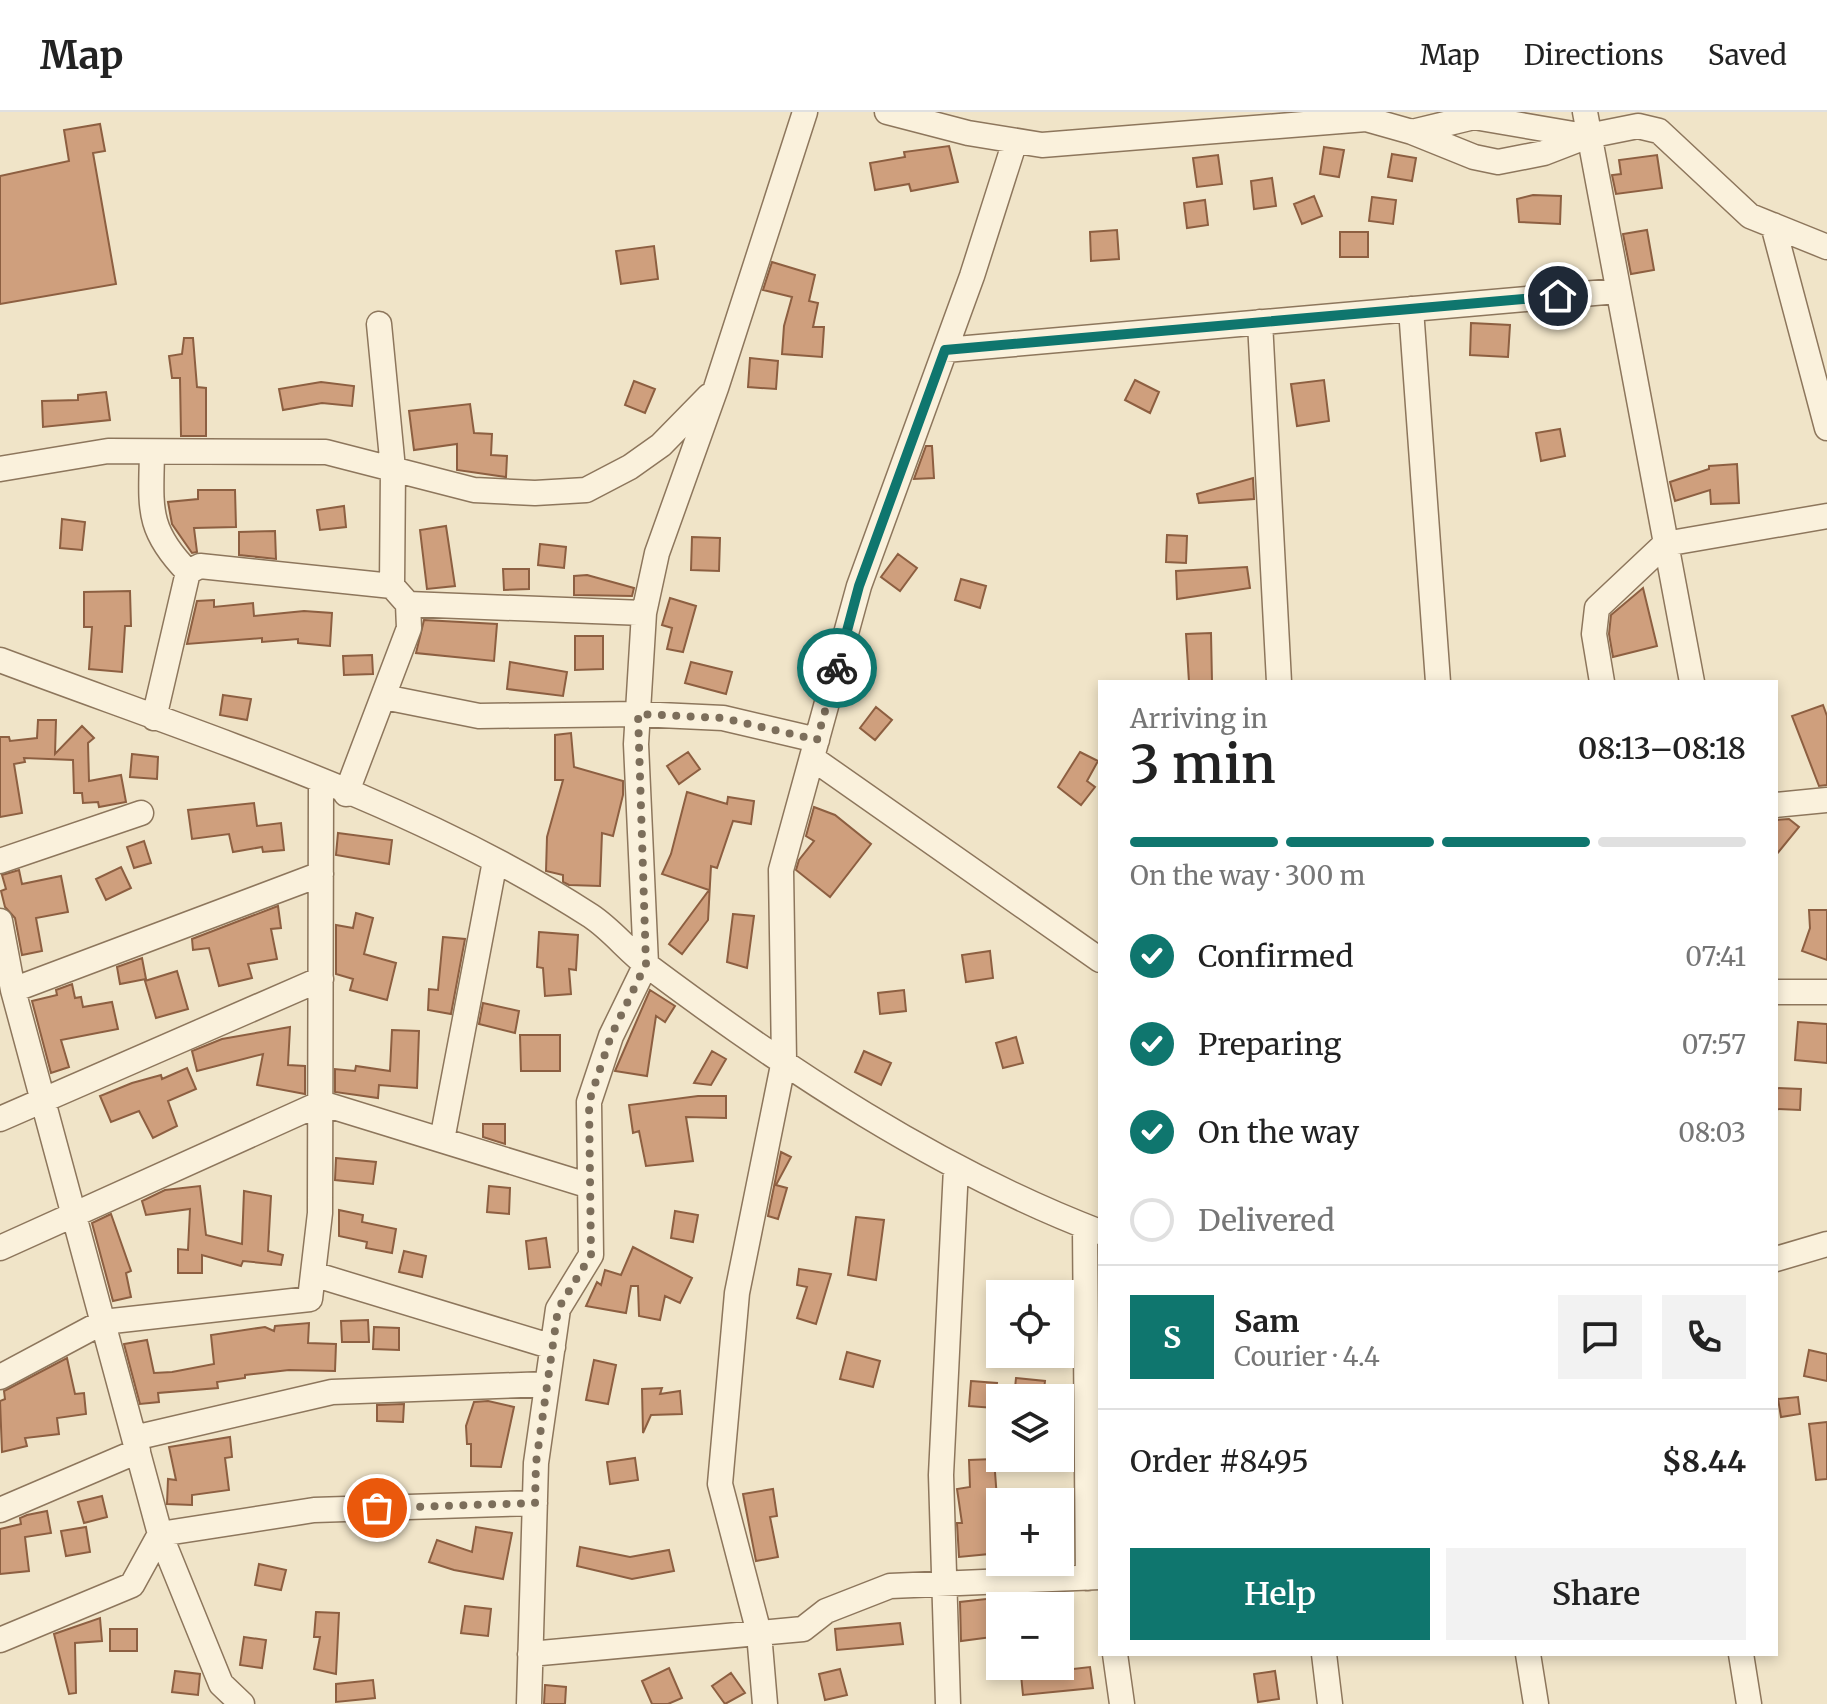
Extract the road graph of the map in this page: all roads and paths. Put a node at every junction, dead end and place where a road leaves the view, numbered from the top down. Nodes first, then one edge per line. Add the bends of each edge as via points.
1 (805, 112) edge
2 (887, 112) edge
3 (1586, 124) edge
4 (1412, 132) junction
5 (1015, 141) junction
6 (1773, 225) junction
7 (1827, 247) edge
8 (1617, 291) junction
9 (1411, 309) junction
10 (1260, 322) junction
11 (379, 324) dead end
12 (945, 350) junction
13 (716, 388) junction
14 (1827, 428) edge
15 (152, 452) junction
16 (0, 469) edge
17 (393, 469) junction
18 (1827, 516) edge
19 (1665, 544) junction
20 (188, 572) junction
21 (400, 595) junction
22 (644, 613) junction
23 (0, 660) edge
24 (1279, 680) edge
25 (1438, 680) edge
26 (1602, 680) edge
27 (1692, 680) edge
28 (384, 697) junction
29 (638, 714) junction
30 (154, 718) junction
31 (814, 749) junction
32 (321, 783) junction
33 (346, 794) junction
34 (1827, 800) edge
35 (1778, 805) edge
36 (141, 813) dead end
37 (0, 861) edge
38 (495, 861) junction
39 (321, 874) junction
40 (0, 921) edge
41 (1098, 959) edge
42 (646, 964) junction
43 (321, 979) junction
44 (13, 990) junction
45 (1778, 992) edge
46 (1827, 992) edge
47 (784, 1060) junction
48 (44, 1101) junction
49 (321, 1103) junction
50 (0, 1119) edge
51 (442, 1140) junction
52 (956, 1168) junction
53 (590, 1186) junction
54 (74, 1215) junction
55 (1093, 1229) edge
56 (1827, 1244) edge
57 (0, 1248) edge
58 (1778, 1258) edge
59 (313, 1274) junction
60 (103, 1322) junction
61 (553, 1347) junction
62 (0, 1377) edge
63 (547, 1384) junction
64 (136, 1444) junction
65 (535, 1503) junction
66 (0, 1510) edge
67 (160, 1534) junction
68 (1094, 1577) edge
69 (943, 1584) junction
70 (759, 1633) junction
71 (0, 1640) edge
72 (530, 1654) junction
73 (1115, 1656) edge
74 (1324, 1656) edge
75 (1528, 1656) edge
76 (1741, 1656) edge
77 (242, 1704) edge
78 (529, 1704) edge
79 (765, 1704) edge
80 (948, 1704) edge
81 (1122, 1704) edge
82 (1330, 1704) edge
83 (1536, 1704) edge
84 (1749, 1704) edge

1 - 13 street
2 - 5 street
3 - 4 street via 1474,117
3 - 4 street via 1544,153 1498,162
3 - 6 street via 1659,131 1750,216
3 - 8 street
4 - 5 street via 1366,119 1042,145
5 - 12 street
6 - 7 street
6 - 14 street
8 - 9 street
8 - 19 street
9 - 10 street
9 - 25 street
10 - 12 street
10 - 24 street
11 - 17 street
12 - 31 street via 859,586
13 - 17 street via 661,445 586,490 474,490
13 - 22 street via 657,553
15 - 16 street via 108,451
15 - 17 street via 326,452
15 - 20 street via 151,517 167,551
17 - 21 street
18 - 19 street
19 - 26 street via 1597,608 1594,634
19 - 27 street
20 - 21 street via 200,566
20 - 30 street
21 - 22 street
21 - 28 street via 409,628
22 - 29 street
23 - 30 street
28 - 29 street via 479,716
28 - 33 street
29 - 31 street via 723,718
29 - 42 street
30 - 32 street
31 - 41 street
31 - 47 street via 781,870
32 - 33 street
32 - 39 street
33 - 38 street
34 - 35 street
36 - 37 street
38 - 42 street via 594,918
38 - 51 street
39 - 43 street
39 - 44 street
40 - 44 street
42 - 47 street
42 - 53 street via 611,1036 589,1102
43 - 48 street
43 - 49 street
44 - 48 street
45 - 46 street
47 - 52 street
47 - 70 street via 737,1293 720,1484
48 - 50 street
48 - 54 street
49 - 51 street
49 - 54 street
49 - 59 street via 320,1213
51 - 53 street
52 - 55 street via 1024,1203
52 - 69 street via 941,1475
53 - 61 street via 591,1255 558,1309
54 - 57 street
54 - 60 street
55 - 68 street
56 - 58 street
59 - 60 street via 310,1299
59 - 61 street
60 - 62 street
60 - 64 street
61 - 63 street
63 - 64 street via 332,1392
63 - 65 street
64 - 66 street
64 - 67 street
65 - 67 street via 314,1510
65 - 72 street
67 - 71 street via 132,1585
67 - 77 street via 221,1684
68 - 69 street
69 - 70 street via 890,1586 836,1606 803,1629
69 - 80 street
70 - 72 street
70 - 79 street
72 - 78 street
73 - 81 street
74 - 82 street
75 - 83 street
76 - 84 street

